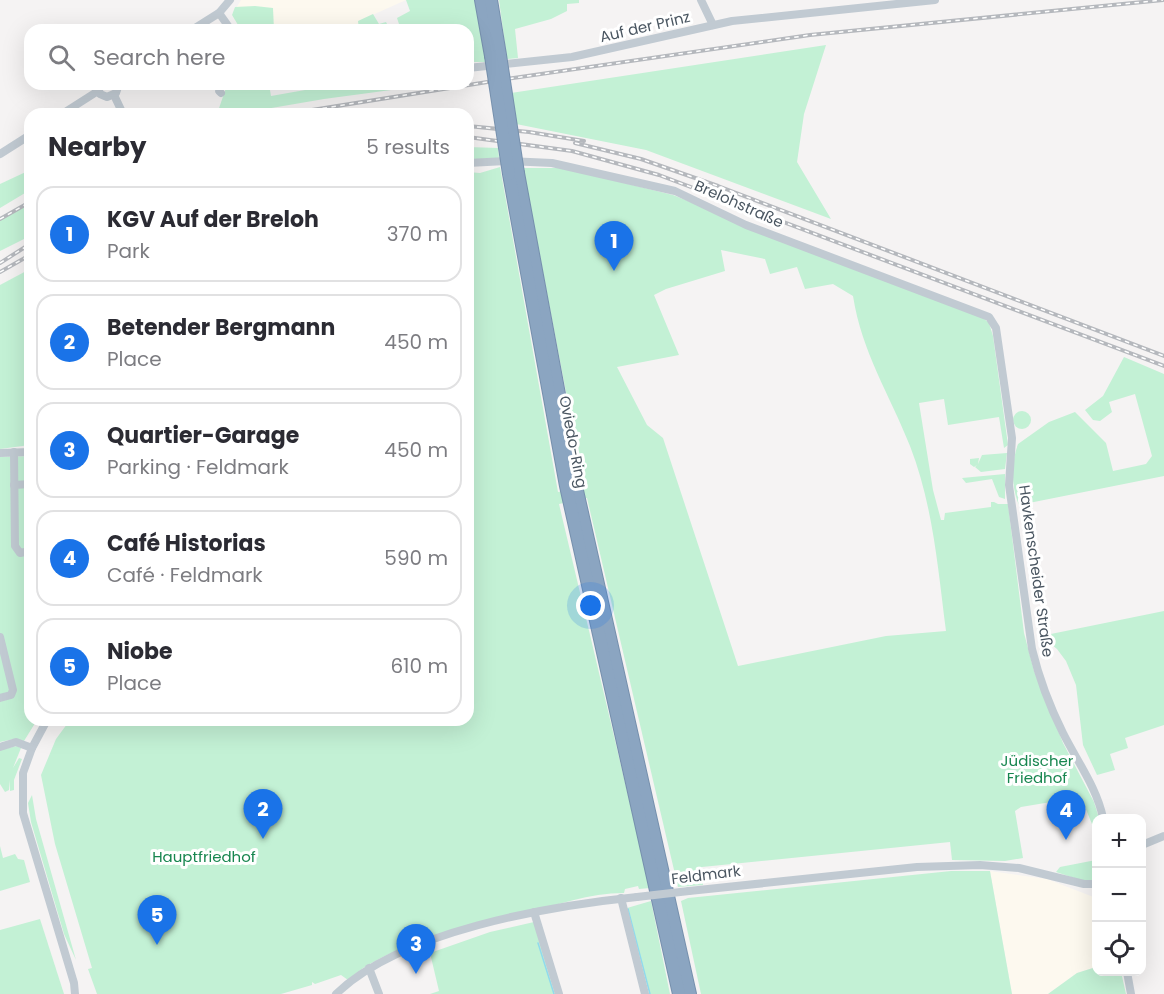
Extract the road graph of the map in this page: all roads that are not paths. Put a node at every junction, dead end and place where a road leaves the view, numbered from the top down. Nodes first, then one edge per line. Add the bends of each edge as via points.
1 (230, 0) edge
2 (482, 0) edge
3 (491, 0) edge
4 (701, 0) edge
5 (934, 0) edge
6 (862, 4) edge
7 (219, 13) junction
8 (202, 24) edge
9 (227, 24) edge
10 (713, 25) junction
11 (495, 56) junction
12 (474, 67) edge
13 (93, 90) edge
14 (99, 90) edge
15 (116, 90) edge
16 (114, 95) junction
17 (70, 108) edge
18 (120, 108) edge
19 (24, 139) edge
20 (0, 154) edge
21 (474, 164) edge
22 (989, 317) joint
23 (14, 452) junction
24 (24, 452) edge
25 (0, 453) edge
26 (24, 484) edge
27 (14, 485) junction
28 (24, 552) edge
29 (0, 637) edge
30 (0, 698) edge
31 (44, 726) edge
32 (0, 747) edge
33 (32, 748) junction
34 (1102, 814) edge
35 (1164, 836) edge
36 (1146, 843) edge
37 (1092, 884) edge
38 (662, 885) junction
39 (621, 898) junction
40 (534, 912) junction
41 (369, 968) junction
42 (1127, 976) edge
43 (74, 983) junction
44 (75, 994) edge
45 (83, 994) edge
46 (336, 994) edge
47 (379, 994) edge
48 (559, 994) edge
49 (645, 994) edge
50 (679, 994) edge
51 (690, 994) edge
52 (1131, 994) edge

1 - 7 street
2 - 11 highway, Oviedo-Ring
3 - 11 highway, Oviedo-Ring
4 - 10 street
5 - 6 street, Auf der Prinz
6 - 10 street, Auf der Prinz
7 - 8 street
7 - 9 street
10 - 12 street, Auf der Prinz via 572,57
11 - 38 highway, Oviedo-Ring, bridge via 514,173 583,520
13 - 17 street
14 - 16 street via 103,96
15 - 16 street
16 - 18 street
19 - 20 street
21 - 22 street, Brelohstraße via 552,163 675,191 746,225
22 - 34 street, Havkenscheider Straße via 996,328 1012,438 1010,485 1032,649 1062,732
23 - 24 street
23 - 25 street
23 - 27 street
26 - 27 street
27 - 28 street via 16,549
29 - 30 street via 13,690
31 - 33 street
32 - 33 street via 16,742
33 - 43 street via 23,773 23,813
35 - 36 street
37 - 39 street, Feldmark, bridge via 1019,868 960,865
38 - 50 highway
38 - 51 highway
39 - 40 street, Feldmark
39 - 49 street
40 - 41 street, Feldmark via 435,940
40 - 48 street
41 - 46 street, Feldmark
41 - 47 street
42 - 52 street
43 - 44 street
43 - 45 street

